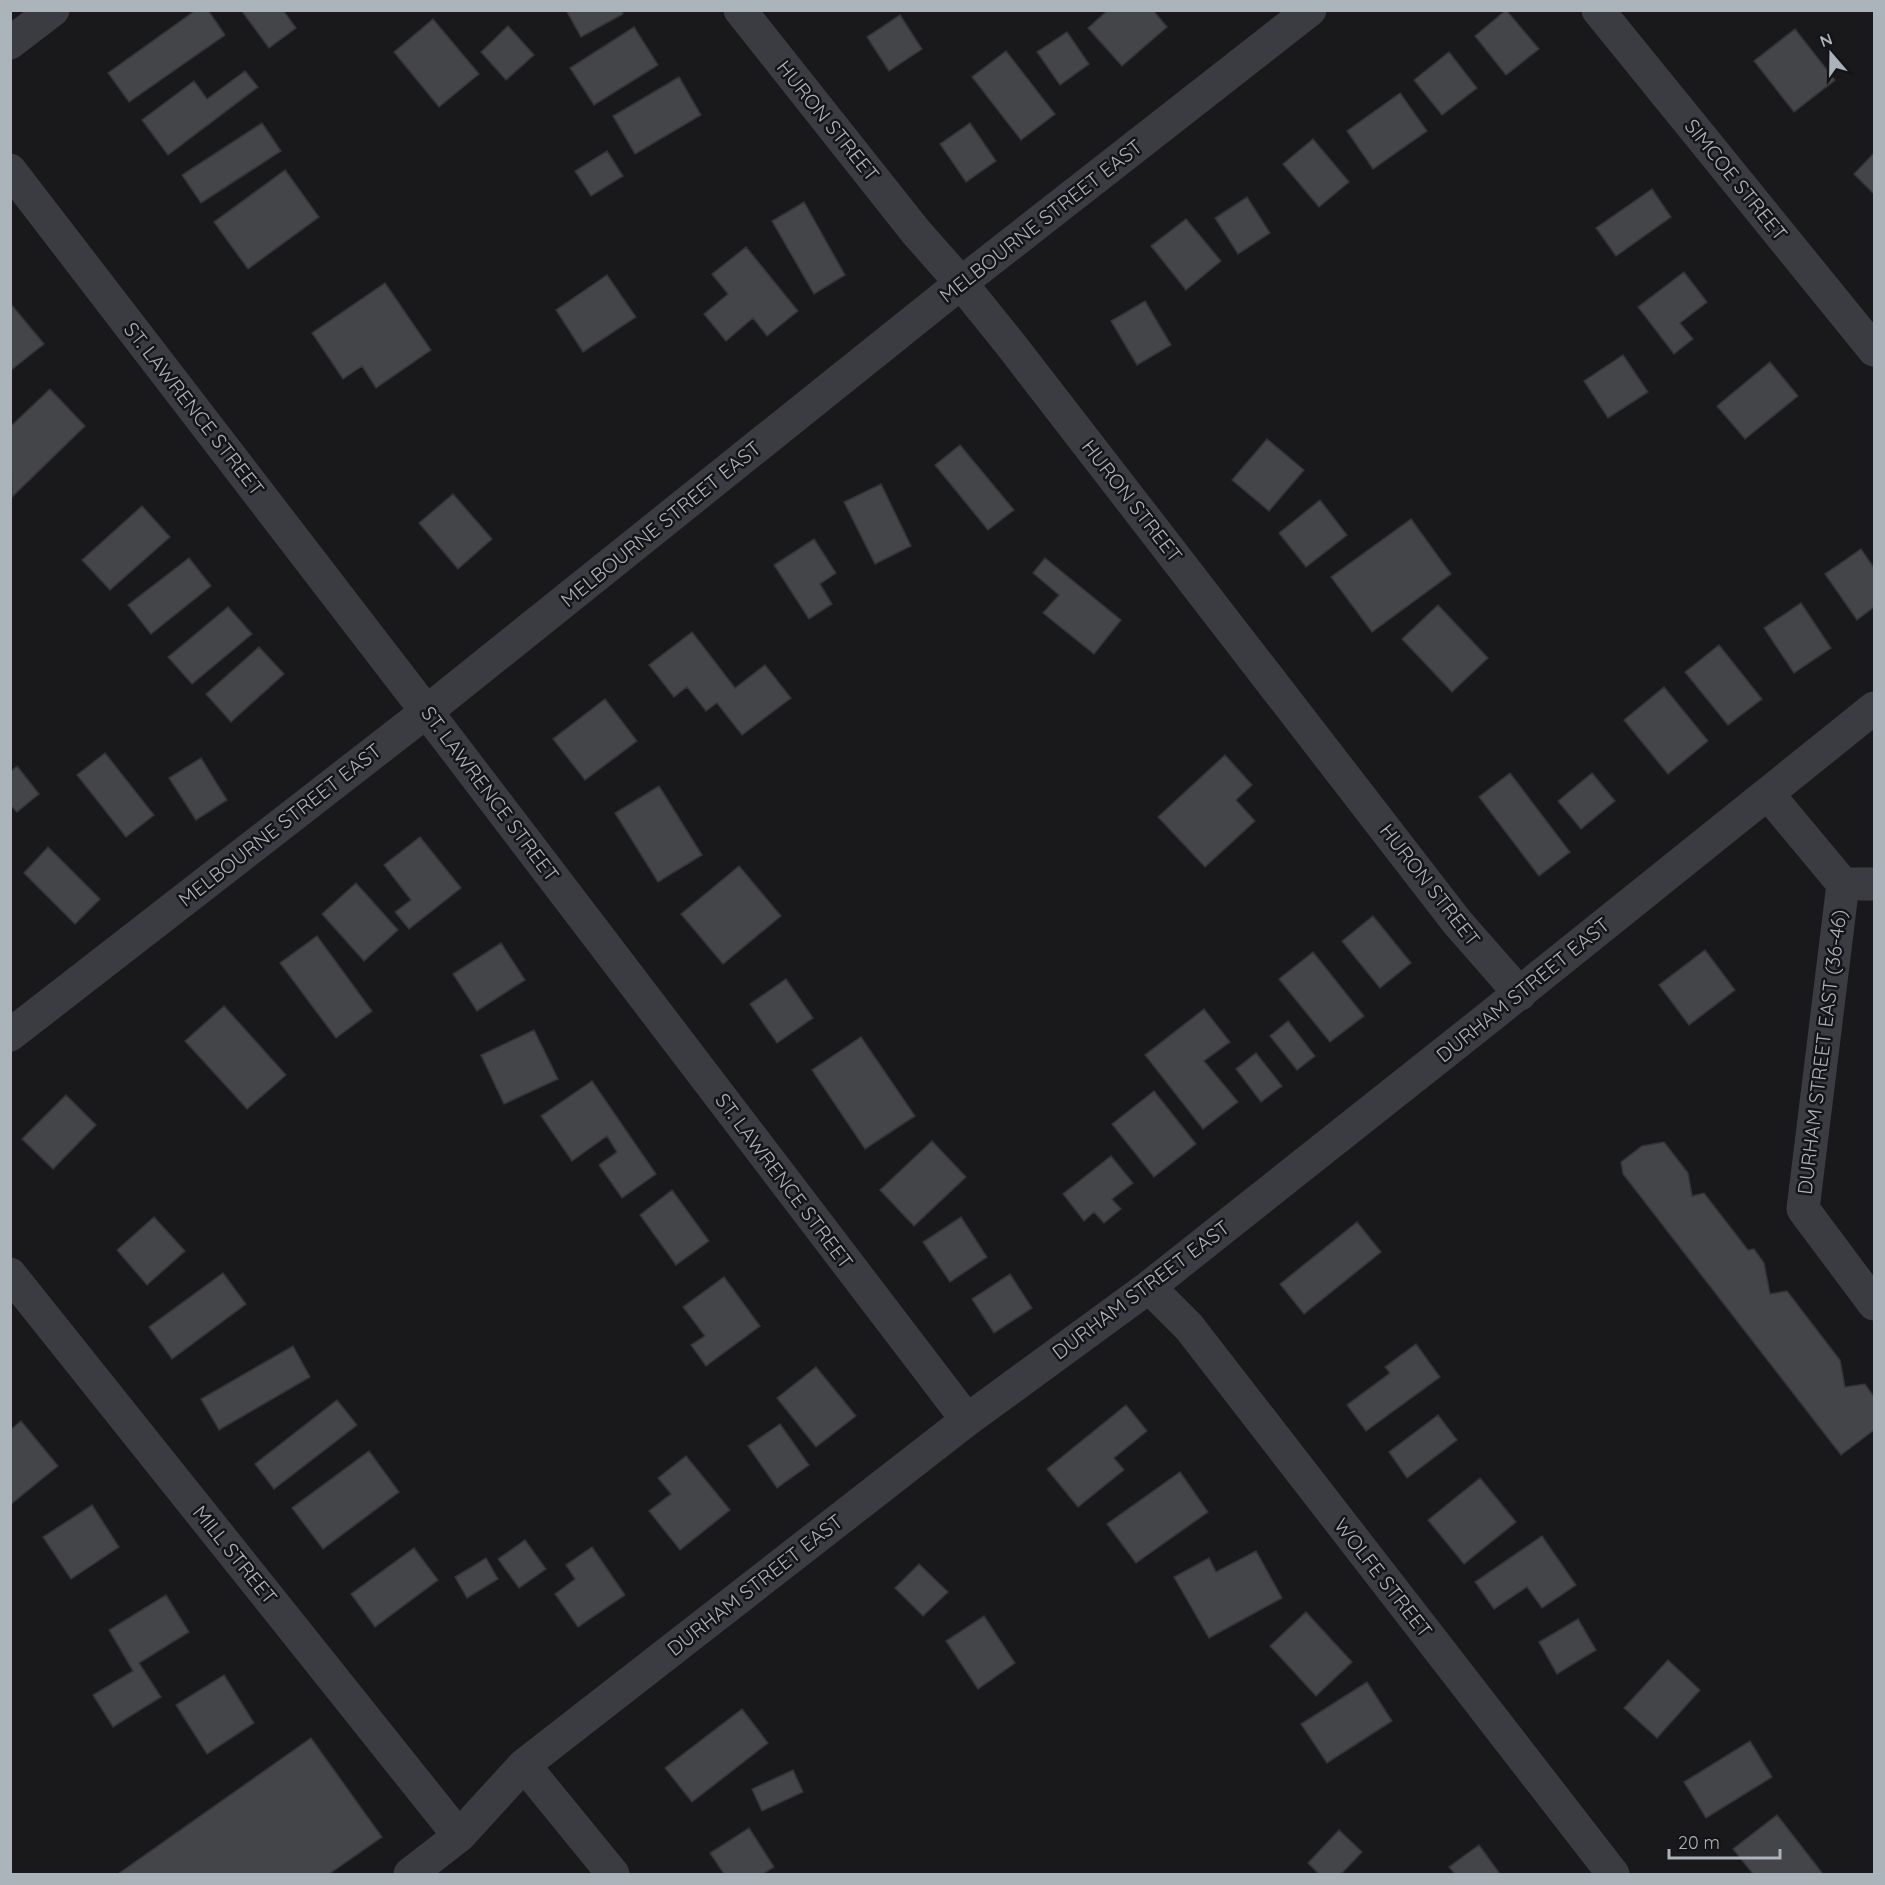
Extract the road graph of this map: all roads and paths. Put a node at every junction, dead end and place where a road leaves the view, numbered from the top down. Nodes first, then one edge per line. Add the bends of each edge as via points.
1 (53, 10) edge
2 (740, 10) edge
3 (1310, 10) edge
4 (1598, 10) edge
5 (10, 43) edge
6 (10, 170) edge
7 (961, 283) junction
8 (1875, 350) edge
9 (1875, 708) edge
10 (426, 712) junction
11 (1768, 794) junction
12 (1859, 884) edge
13 (1520, 994) junction
14 (10, 1035) edge
15 (10, 1274) edge
16 (1149, 1287) junction
17 (1875, 1304) edge
18 (967, 1420) junction
19 (524, 1765) junction
20 (459, 1836) junction
21 (410, 1875) edge
22 (614, 1875) edge
23 (1613, 1875) edge

1 - 5 street
2 - 7 street, HURON STREET
3 - 7 street, MELBOURNE STREET EAST
4 - 8 street, SIMCOE STREET
6 - 10 street, ST. LAWRENCE STREET
7 - 10 street, MELBOURNE STREET EAST
7 - 13 street, HURON STREET via 1457,922
9 - 11 street, DURHAM STREET EAST
10 - 14 street, MELBOURNE STREET EAST
10 - 18 street, ST. LAWRENCE STREET
11 - 12 street
11 - 13 street, DURHAM STREET EAST
12 - 17 street, DURHAM STREET EAST (36-46) via 1803,1209
13 - 16 street, DURHAM STREET EAST
15 - 20 street, MILL STREET
16 - 18 street, DURHAM STREET EAST
16 - 23 street, WOLFE STREET via 1189,1327
18 - 19 street, DURHAM STREET EAST
19 - 20 street, DURHAM STREET EAST
19 - 22 street
20 - 21 street, DURHAM STREET EAST

